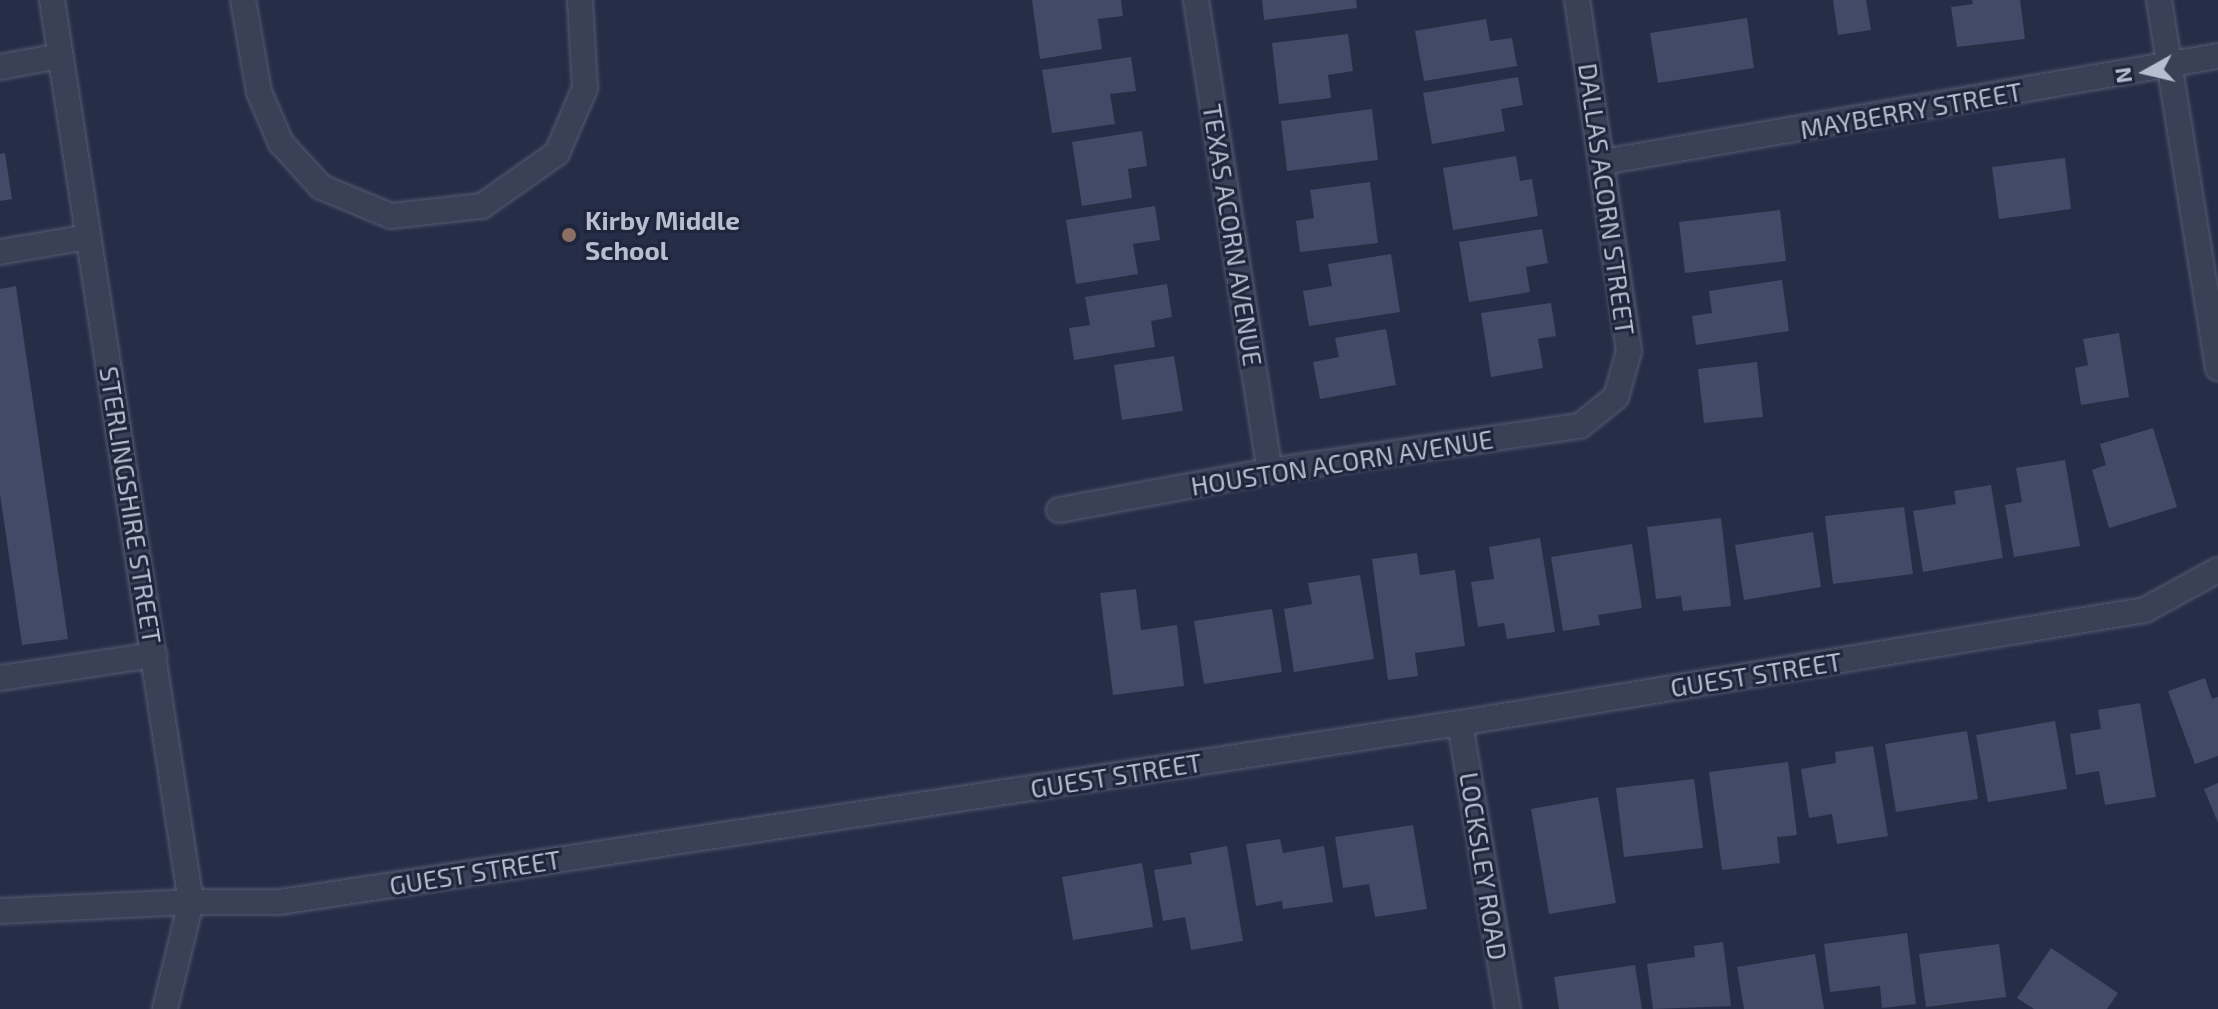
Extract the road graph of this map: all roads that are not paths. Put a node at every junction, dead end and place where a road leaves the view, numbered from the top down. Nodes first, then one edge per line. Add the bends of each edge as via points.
1 (52, 0) edge
2 (243, 0) edge
3 (580, 0) edge
4 (1196, 0) edge
5 (1577, 0) edge
6 (2159, 0) edge
7 (60, 56) junction
8 (2218, 56) edge
9 (2169, 63) junction
10 (0, 67) edge
11 (1603, 162) junction
12 (88, 237) junction
13 (0, 252) edge
14 (2218, 368) edge
15 (1616, 397) joint
16 (1270, 471) junction
17 (1059, 510) dead end
18 (2218, 570) edge
19 (154, 655) junction
20 (0, 678) edge
21 (1460, 723) junction
22 (191, 902) junction
23 (0, 911) edge
24 (165, 1009) edge
25 (1508, 1009) edge

1 - 7 street, STERLINGSHIRE STREET
2 - 3 street via 259,92 281,143 321,187 391,216 482,206 557,153 585,88
4 - 16 street, TEXAS ACORN AVENUE
5 - 11 street, DALLAS ACORN STREET
6 - 9 street
7 - 10 street
7 - 12 street, STERLINGSHIRE STREET
8 - 9 street, MAYBERRY STREET
9 - 11 street, MAYBERRY STREET
9 - 14 street
11 - 15 street, DALLAS ACORN STREET via 1629,351
12 - 13 street
12 - 19 street, STERLINGSHIRE STREET
15 - 16 street, HOUSTON ACORN AVENUE via 1580,426
16 - 17 street, HOUSTON ACORN AVENUE
18 - 21 street, GUEST STREET via 2145,610
19 - 20 street
19 - 22 street, STERLINGSHIRE STREET
21 - 22 street, GUEST STREET via 280,902
21 - 25 street, LOCKSLEY ROAD
22 - 23 street, GUEST STREET
22 - 24 street, STERLINGSHIRE STREET

